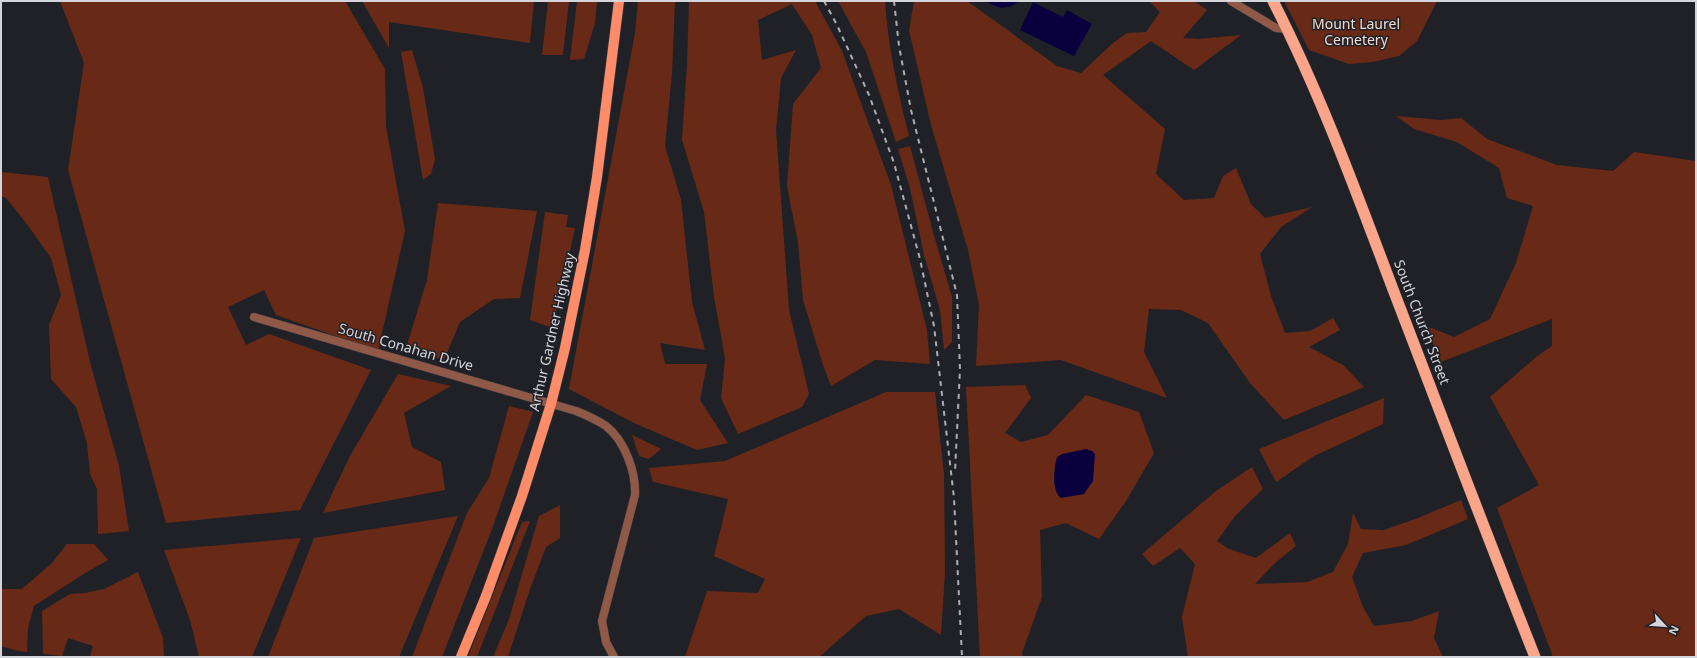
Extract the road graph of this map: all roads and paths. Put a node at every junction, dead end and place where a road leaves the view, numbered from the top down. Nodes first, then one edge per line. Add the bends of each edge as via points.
1 (618, 1) edge
2 (1231, 1) edge
3 (1273, 1) edge
4 (1287, 29) junction
5 (254, 317) dead end
6 (551, 404) junction
7 (461, 657) edge
8 (614, 657) edge
9 (1535, 657) edge

1 - 6 main road, Arthur Gardner Highway via 597,177 585,250
2 - 4 street via 1276,28
3 - 4 highway, South Church Street
4 - 9 highway, South Church Street via 1349,173
5 - 6 street, South Conahan Drive
6 - 7 main road, Arthur Gardner Highway via 522,496
6 - 8 street, South Conahan Drive via 591,417 607,427 620,441 630,463 635,495 602,621 606,642

